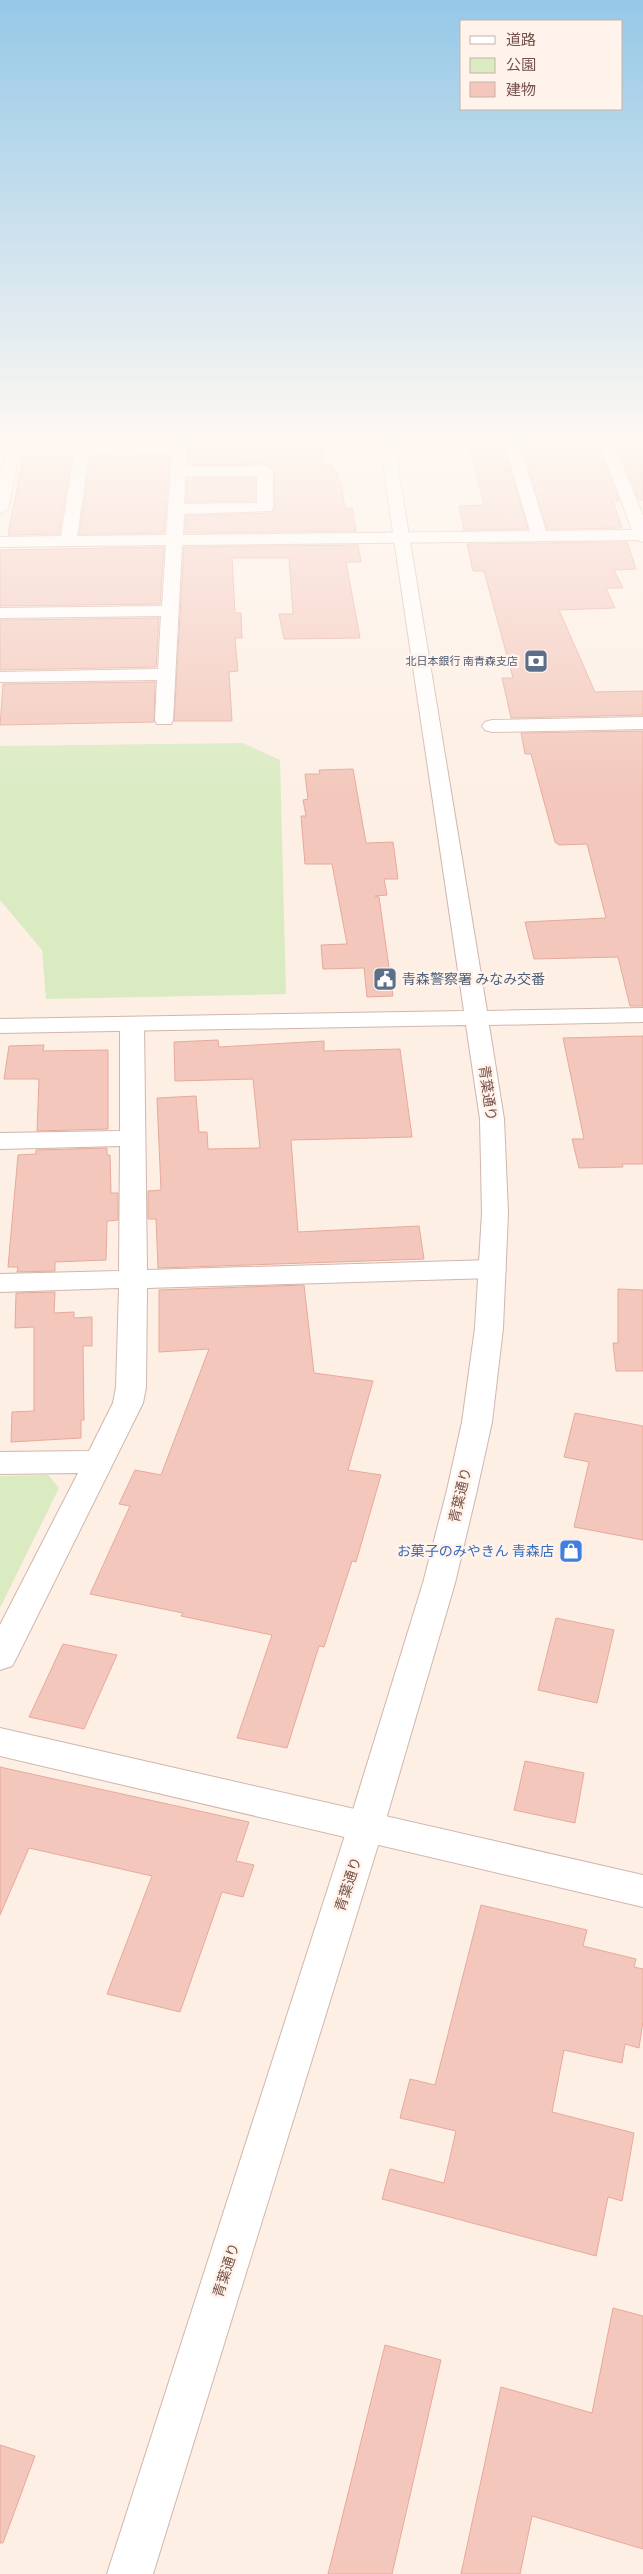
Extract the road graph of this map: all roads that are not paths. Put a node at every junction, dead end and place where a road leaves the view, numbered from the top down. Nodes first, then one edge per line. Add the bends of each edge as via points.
1 (171, 558) edge
2 (405, 558) edge
3 (170, 611) junction
4 (0, 613) edge
5 (166, 674) junction
6 (0, 677) edge
7 (164, 720) dead end
8 (643, 723) edge
9 (492, 726) dead end
10 (643, 1015) edge
11 (477, 1017) junction
12 (132, 1024) junction
13 (0, 1026) edge
14 (131, 1138) junction
15 (0, 1141) edge
16 (492, 1269) junction
17 (133, 1279) junction
18 (0, 1283) edge
19 (98, 1462) junction
20 (0, 1463) edge
21 (0, 1657) edge
22 (0, 1742) edge
23 (366, 1826) junction
24 (643, 1890) edge
25 (130, 2574) edge

1 - 3 street
2 - 11 street, 青葉通り
3 - 4 street
3 - 5 street
5 - 6 street
5 - 7 street
8 - 9 street
10 - 11 street
11 - 12 street
11 - 16 street, 青葉通り via 492,1119 495,1213
12 - 13 street
12 - 14 street
14 - 15 street
14 - 17 street
16 - 17 street
16 - 23 street, 青葉通り via 482,1389 462,1490 439,1583
17 - 18 street
17 - 19 street via 131,1387 128,1402
19 - 20 street
19 - 21 street
22 - 23 street
23 - 24 street
23 - 25 street, 青葉通り

